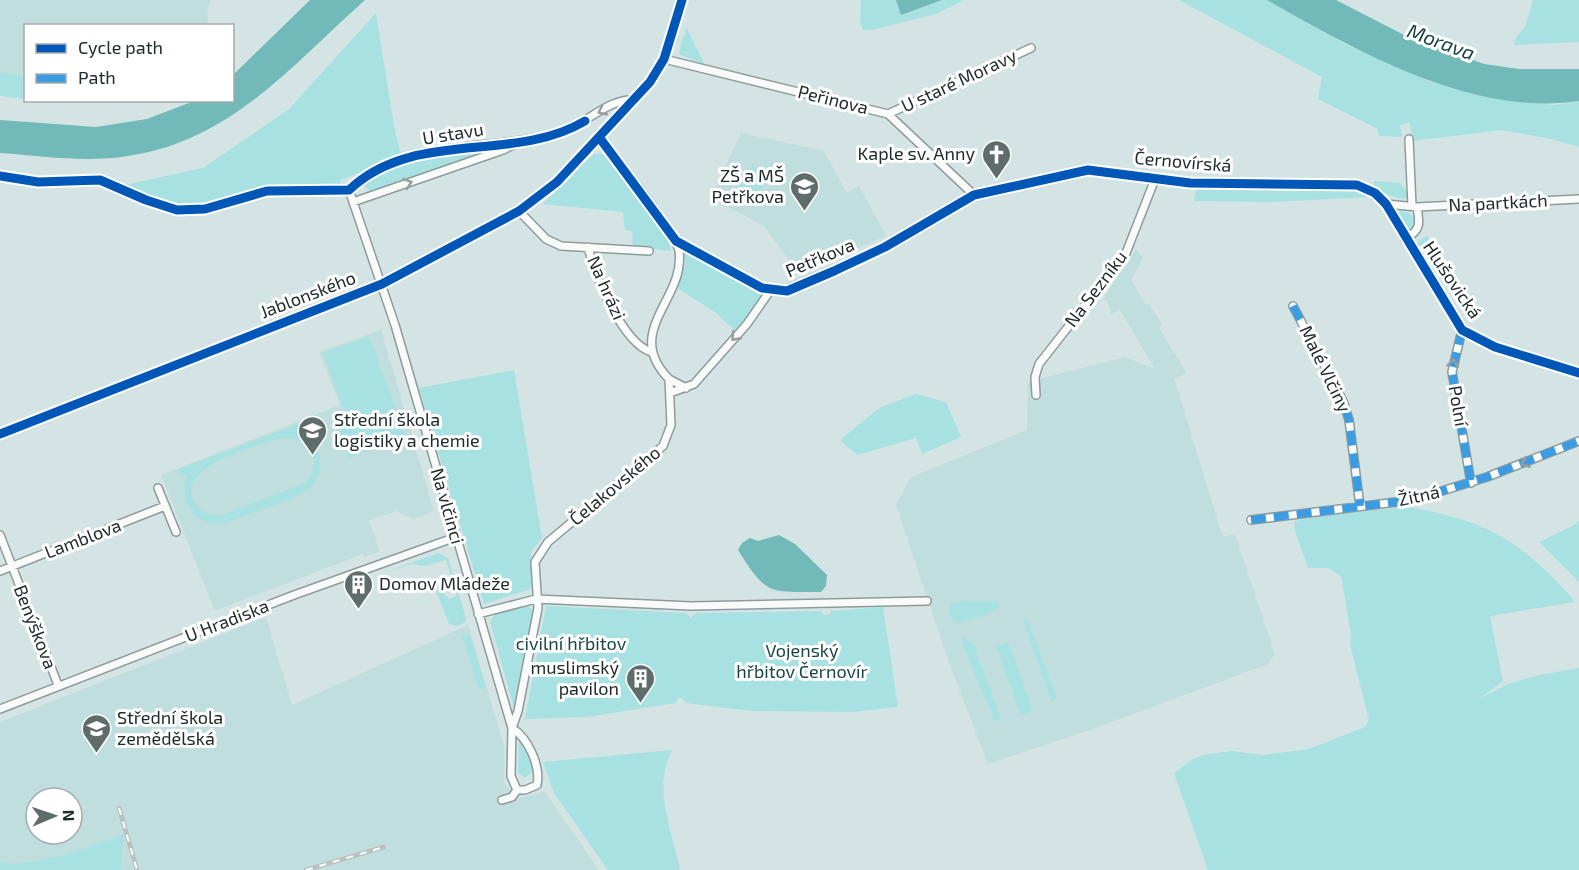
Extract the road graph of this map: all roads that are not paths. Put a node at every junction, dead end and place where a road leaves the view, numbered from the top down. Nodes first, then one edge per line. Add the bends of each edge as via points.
1 (682, 0) edge
2 (1031, 48) dead end
3 (664, 59) junction
4 (634, 100) junction
5 (888, 114) junction
6 (599, 137) junction
7 (1409, 139) dead end
8 (518, 142) junction
9 (1155, 179) junction
10 (100, 180) dead end
11 (349, 190) junction
12 (974, 195) junction
13 (1579, 199) edge
14 (353, 202) junction
15 (1386, 204) junction
16 (1414, 207) junction
17 (519, 211) junction
18 (1405, 239) junction
19 (676, 241) junction
20 (588, 247) junction
21 (649, 251) dead end
22 (382, 284) junction
23 (770, 291) junction
24 (1293, 306) dead end
25 (1462, 330) junction
26 (651, 352) junction
27 (1579, 373) edge
28 (669, 379) junction
29 (686, 388) junction
30 (670, 393) junction
31 (1036, 395) dead end
32 (0, 434) edge
33 (1579, 441) edge
34 (1471, 483) junction
35 (158, 488) dead end
36 (165, 506) junction
37 (1360, 506) junction
38 (1251, 520) dead end
39 (176, 532) dead end
40 (0, 535) edge
41 (456, 537) junction
42 (12, 567) junction
43 (0, 571) edge
44 (536, 599) junction
45 (927, 601) dead end
46 (478, 614) junction
47 (58, 685) junction
48 (0, 709) edge
49 (512, 728) junction
50 (517, 790) junction
51 (502, 800) dead end

1 - 3 street, Jablonského
2 - 5 street, U staré Moravy
3 - 4 street, Jablonského via 654,78
3 - 5 street, Peřinova
4 - 6 street, Jablonského
4 -> 8 street, U stavu via 620,102 569,129
5 - 12 street, Peřinova
6 - 17 street, Jablonského via 551,187
6 - 19 street
7 - 16 street
8 - 11 street, U stavu via 438,150 369,173
14 -> 8 street, U stavu
9 - 12 street, Černovírská via 1088,170
9 - 15 street, Černovírská via 1357,185 1375,193
9 - 31 street, Na Sezníku via 1126,253 1039,364
10 - 11 street via 177,210 205,209 267,191
11 - 14 street, Na vlčinci
12 - 23 street, Petřkova via 876,252 792,289
13 - 16 street, Na partkách
14 - 22 street, Na vlčinci
15 - 16 street, Na partkách
15 - 18 street, Hlušovická
16 - 18 street, Hlušovická via 1421,225
17 - 20 street via 554,243
17 - 22 street, Jablonského
18 - 25 street, Hlušovická
19 - 23 street, Petřkova
19 - 26 street via 679,260 653,329
20 - 21 street
20 - 26 street, Na hrázi via 619,320 633,339
22 - 32 street, Jablonského
22 - 41 street, Na vlčinci
23 -> 29 street via 697,382
24 - 37 street, Malé Vlčiny via 1343,401
25 - 27 street, Hlušovická via 1496,347
34 -> 25 street, Polní via 1452,372
26 - 28 street, Na hrázi
28 - 29 street
28 - 30 street, Čelakovského
29 - 30 street
30 - 44 street, Čelakovského via 670,432 663,446 544,546 535,562
33 -> 34 street, Žitná
34 - 37 street, Žitná via 1413,500
35 - 36 street
36 - 39 street
36 - 42 street, Lamblova
37 - 38 street, Žitná
40 - 42 street, Benýškova
41 - 46 street, Na vlčinci
41 - 47 street, U Hradiska
42 - 43 street, Lamblova
42 - 47 street, Benýškova
44 - 45 street via 691,606
44 - 46 street
44 - 49 street, Čelakovského via 538,608
46 - 49 street, Na vlčinci
47 - 48 street, U Hradiska
49 - 50 street, Na vlčinci via 511,776
49 - 50 street, Na vlčinci via 521,734 539,776 537,785
50 - 51 street

